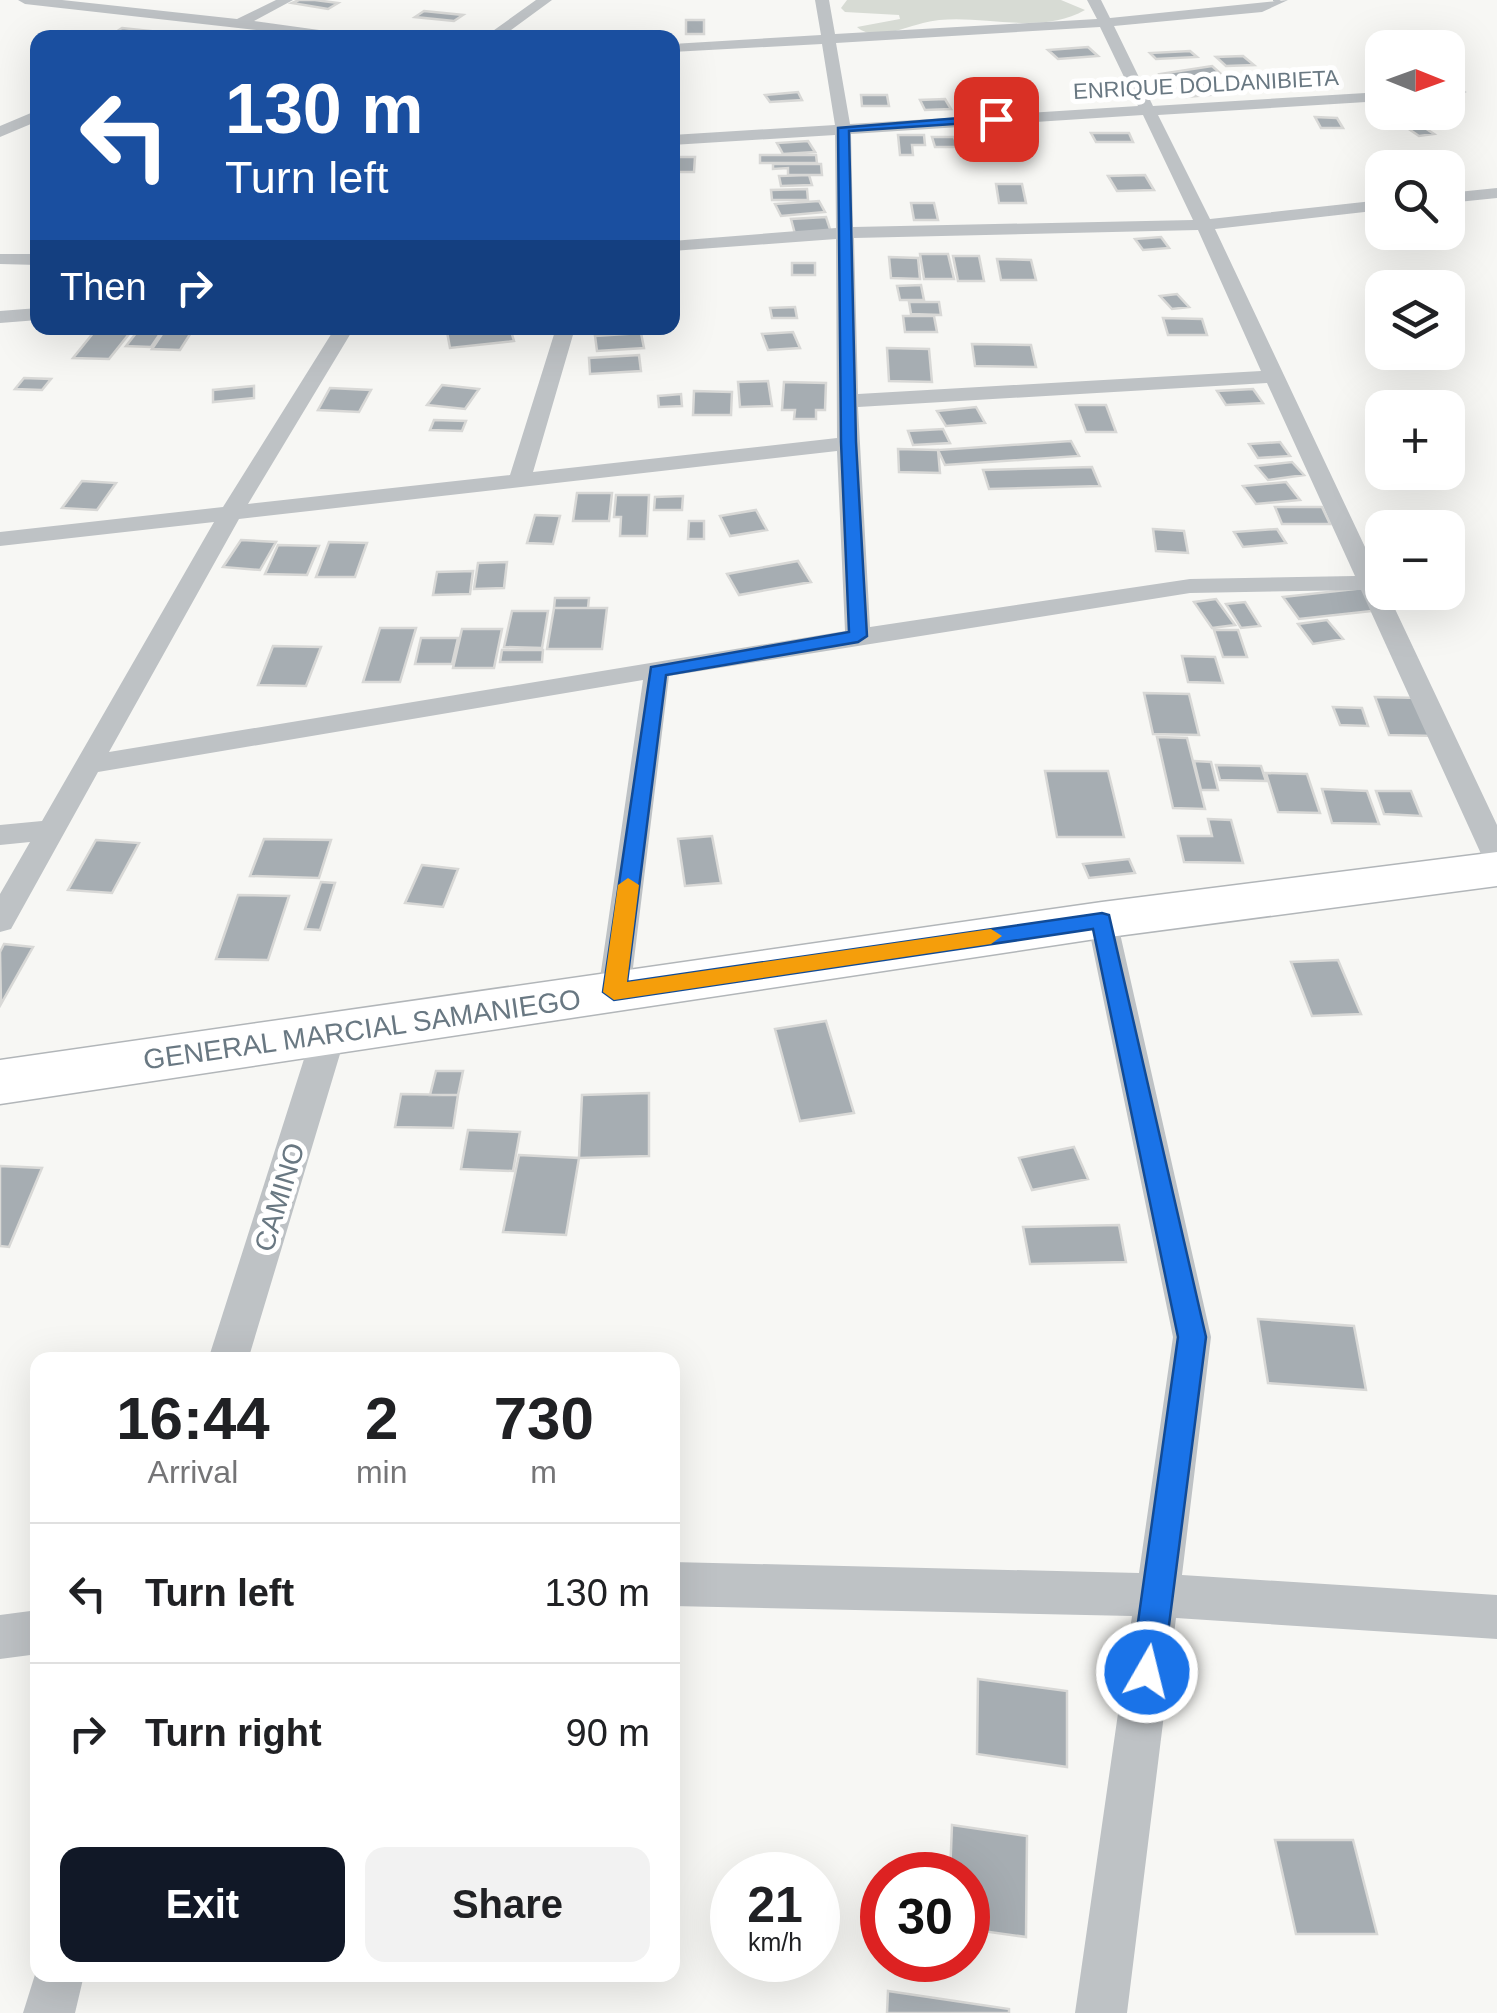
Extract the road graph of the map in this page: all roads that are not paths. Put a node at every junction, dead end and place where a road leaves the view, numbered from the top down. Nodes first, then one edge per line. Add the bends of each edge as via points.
1 (25, 0) edge
2 (286, 0) edge
3 (545, 0) edge
4 (822, 0) edge
5 (1094, 0) edge
6 (1278, 0) edge
7 (241, 22) junction
8 (1106, 23) junction
9 (224, 30) edge
10 (306, 30) edge
11 (502, 30) edge
12 (829, 38) junction
13 (680, 47) edge
14 (1365, 97) edge
15 (1149, 110) junction
16 (30, 119) edge
17 (843, 128) junction
18 (0, 132) edge
19 (680, 139) edge
20 (0, 141) edge
21 (19, 142) dead end
22 (1497, 193) edge
23 (1465, 196) edge
24 (1365, 207) edge
25 (1204, 225) junction
26 (845, 233) junction
27 (680, 245) edge
28 (0, 259) edge
29 (30, 260) edge
30 (30, 315) edge
31 (0, 317) edge
32 (340, 335) edge
33 (563, 335) edge
34 (1273, 376) junction
35 (848, 401) junction
36 (848, 442) junction
37 (520, 477) junction
38 (228, 516) junction
39 (0, 540) edge
40 (1365, 572) edge
41 (1365, 583) edge
42 (1383, 610) edge
43 (858, 636) junction
44 (657, 671) junction
45 (88, 765) junction
46 (52, 830) junction
47 (0, 835) edge
48 (1497, 856) edge
49 (1497, 869) edge
50 (1102, 920) junction
51 (0, 921) edge
52 (614, 992) junction
53 (329, 1034) junction
54 (0, 1082) edge
55 (230, 1352) edge
56 (680, 1584) edge
57 (1158, 1596) junction
58 (1497, 1617) edge
59 (30, 1633) edge
60 (0, 1637) edge
61 (56, 1982) edge
62 (49, 2013) edge
63 (1101, 2013) edge

1 - 7 street
2 - 7 street
3 - 11 street
4 - 12 street
5 - 8 street
6 - 8 street via 1262,8
7 - 9 street
7 - 10 street
8 - 12 street
8 - 15 street
12 - 13 street
12 - 17 street
14 - 15 street, ENRIQUE DOLDANIBIETA
15 - 17 street, ENRIQUE DOLDANIBIETA
15 - 25 street
16 - 18 street
17 - 19 street, ENRIQUE DOLDANIBIETA
17 - 26 street
20 - 21 street
22 - 23 street
24 - 25 street
25 - 26 street
25 - 34 street
26 - 27 street
26 - 35 street
28 - 29 street
30 - 31 street
32 - 38 street
33 - 37 street
34 - 35 street
34 - 40 street
35 - 36 street
36 - 37 street
36 - 43 street
37 - 38 street
38 - 39 street
38 - 45 street
41 - 43 street via 1190,586
42 - 48 street
43 - 44 street
44 - 45 street
44 - 52 street
45 - 46 street
46 - 47 street
46 - 51 street
49 - 50 main road, GENERAL MARCIAL SAMANIEGO
50 - 52 main road, GENERAL MARCIAL SAMANIEGO
50 - 57 street via 1192,1337
52 - 53 main road, GENERAL MARCIAL SAMANIEGO
53 - 54 main road, GENERAL MARCIAL SAMANIEGO
53 - 55 street, CAMINO
56 - 57 street
57 - 58 street
57 - 63 street
59 - 60 street
61 - 62 street

